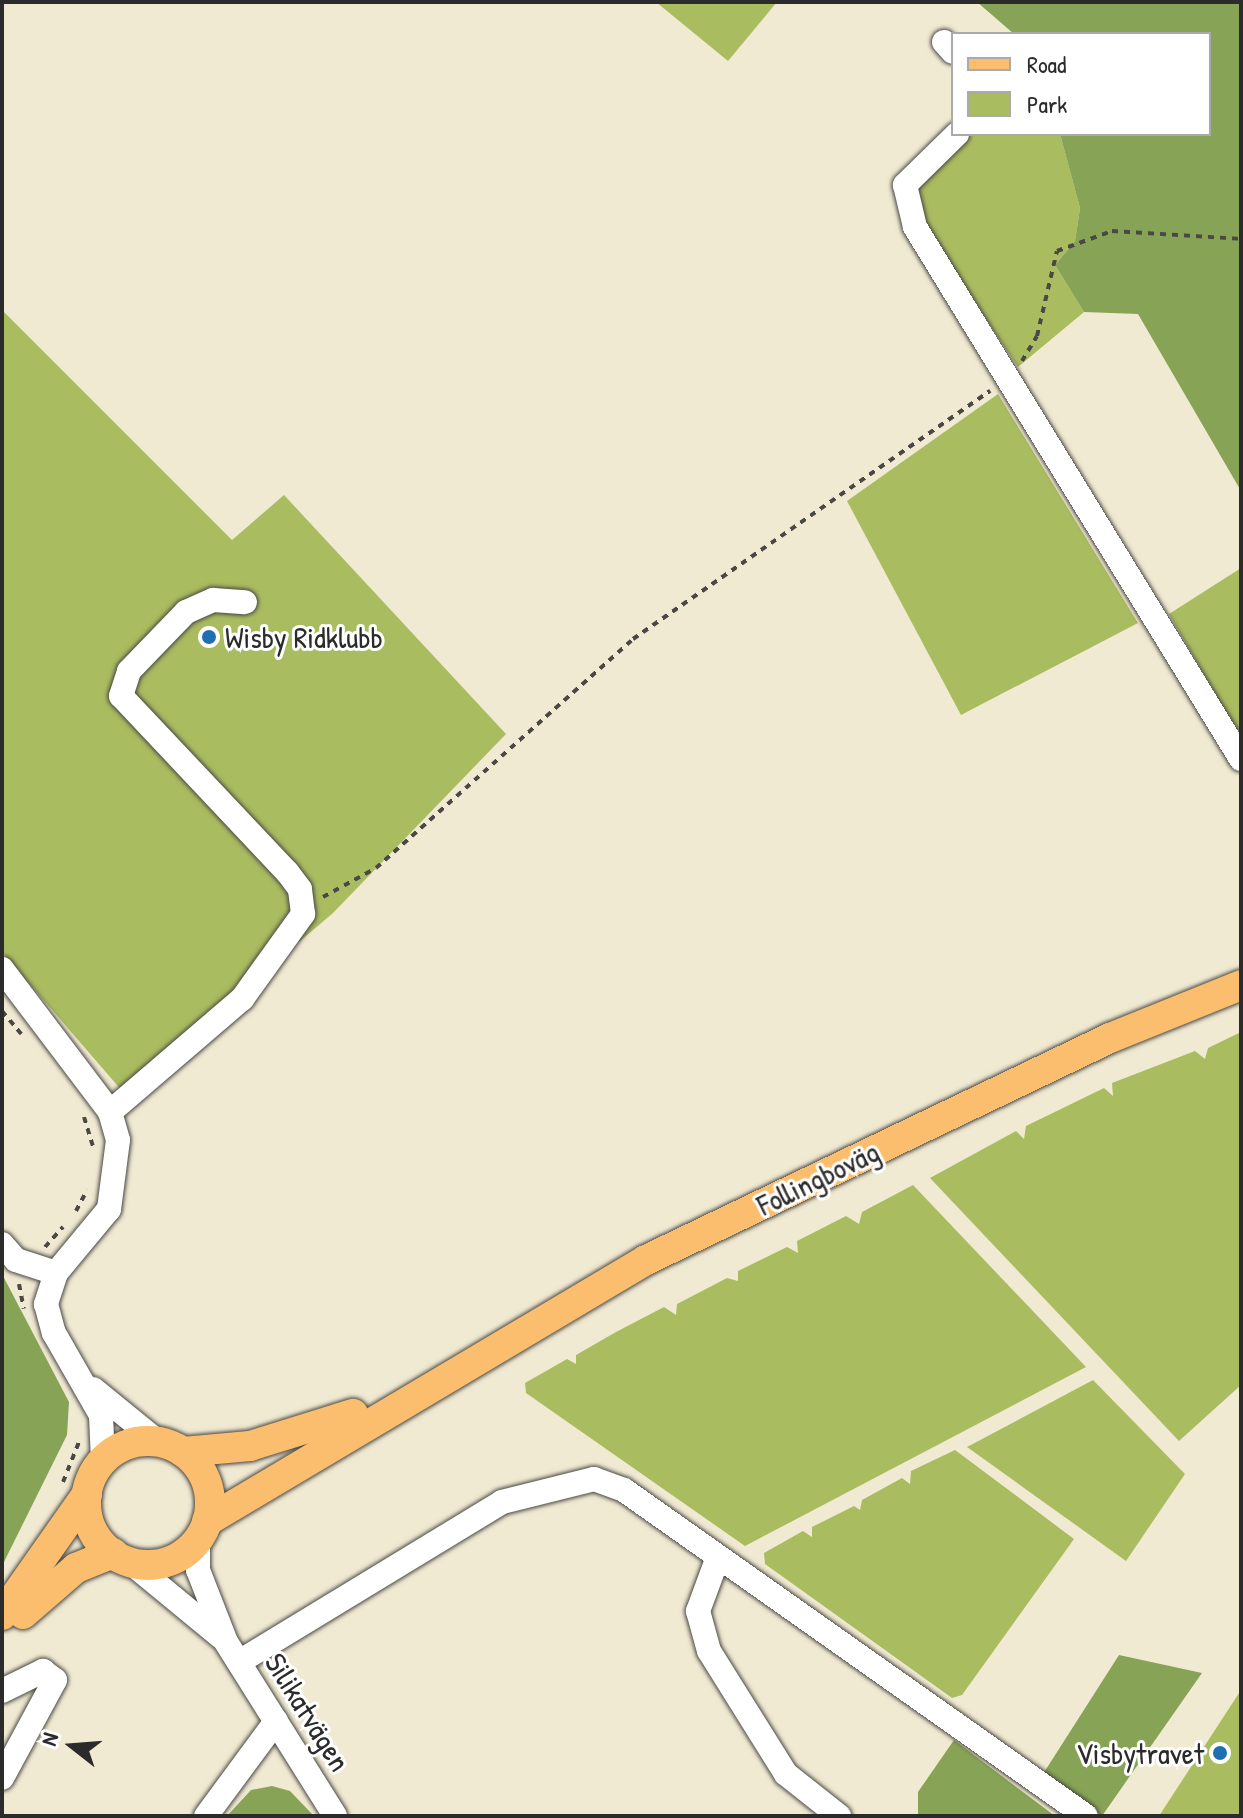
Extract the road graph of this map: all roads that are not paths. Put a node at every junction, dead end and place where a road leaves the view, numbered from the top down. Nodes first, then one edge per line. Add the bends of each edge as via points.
1 (955, 136) edge
2 (245, 602) dead end
3 (1241, 759) edge
4 (2, 969) edge
5 (1241, 985) edge
6 (110, 1112) junction
7 (2, 1244) edge
8 (56, 1273) junction
9 (88, 1385) junction
10 (408, 1395) junction
11 (170, 1447) junction
12 (103, 1460) junction
13 (87, 1494) junction
14 (203, 1529) junction
15 (718, 1557) junction
16 (121, 1558) junction
17 (2, 1615) edge
18 (2, 1629) edge
19 (232, 1652) junction
20 (2, 1691) edge
21 (276, 1721) junction
22 (2, 1778) edge
23 (206, 1816) edge
24 (335, 1816) edge
25 (839, 1816) edge
26 (1086, 1816) edge

1 - 3 street via 905,185 915,227
2 - 6 street via 213,600 186,612 129,671 121,696 287,872 303,907 301,922 242,999
4 - 6 street
5 - 10 main road, Follingboväg via 1110,1038 646,1260
6 - 8 street via 120,1158 116,1192
7 - 8 street via 30,1267
8 - 9 street via 46,1304 54,1333
9 - 11 street
9 - 12 street via 101,1415
10 - 11 main road, Follingboväg via 250,1446
10 - 14 main road, Follingboväg
11 - 12 main road via 124,1446
11 - 14 main road via 208,1487
12 - 13 main road
13 - 16 main road via 93,1531
13 - 17 main road via 41,1570
14 - 16 main road via 164,1562
14 - 19 street via 198,1570
15 - 19 street via 624,1490 572,1479 502,1502
15 - 25 street via 698,1611 709,1651 786,1774
15 - 26 street
16 - 18 main road via 76,1568
16 - 19 street
19 - 21 street, Silikatvägen
20 - 22 street via 38,1672 49,1672 52,1688
21 - 23 street
21 - 24 street, Silikatvägen

